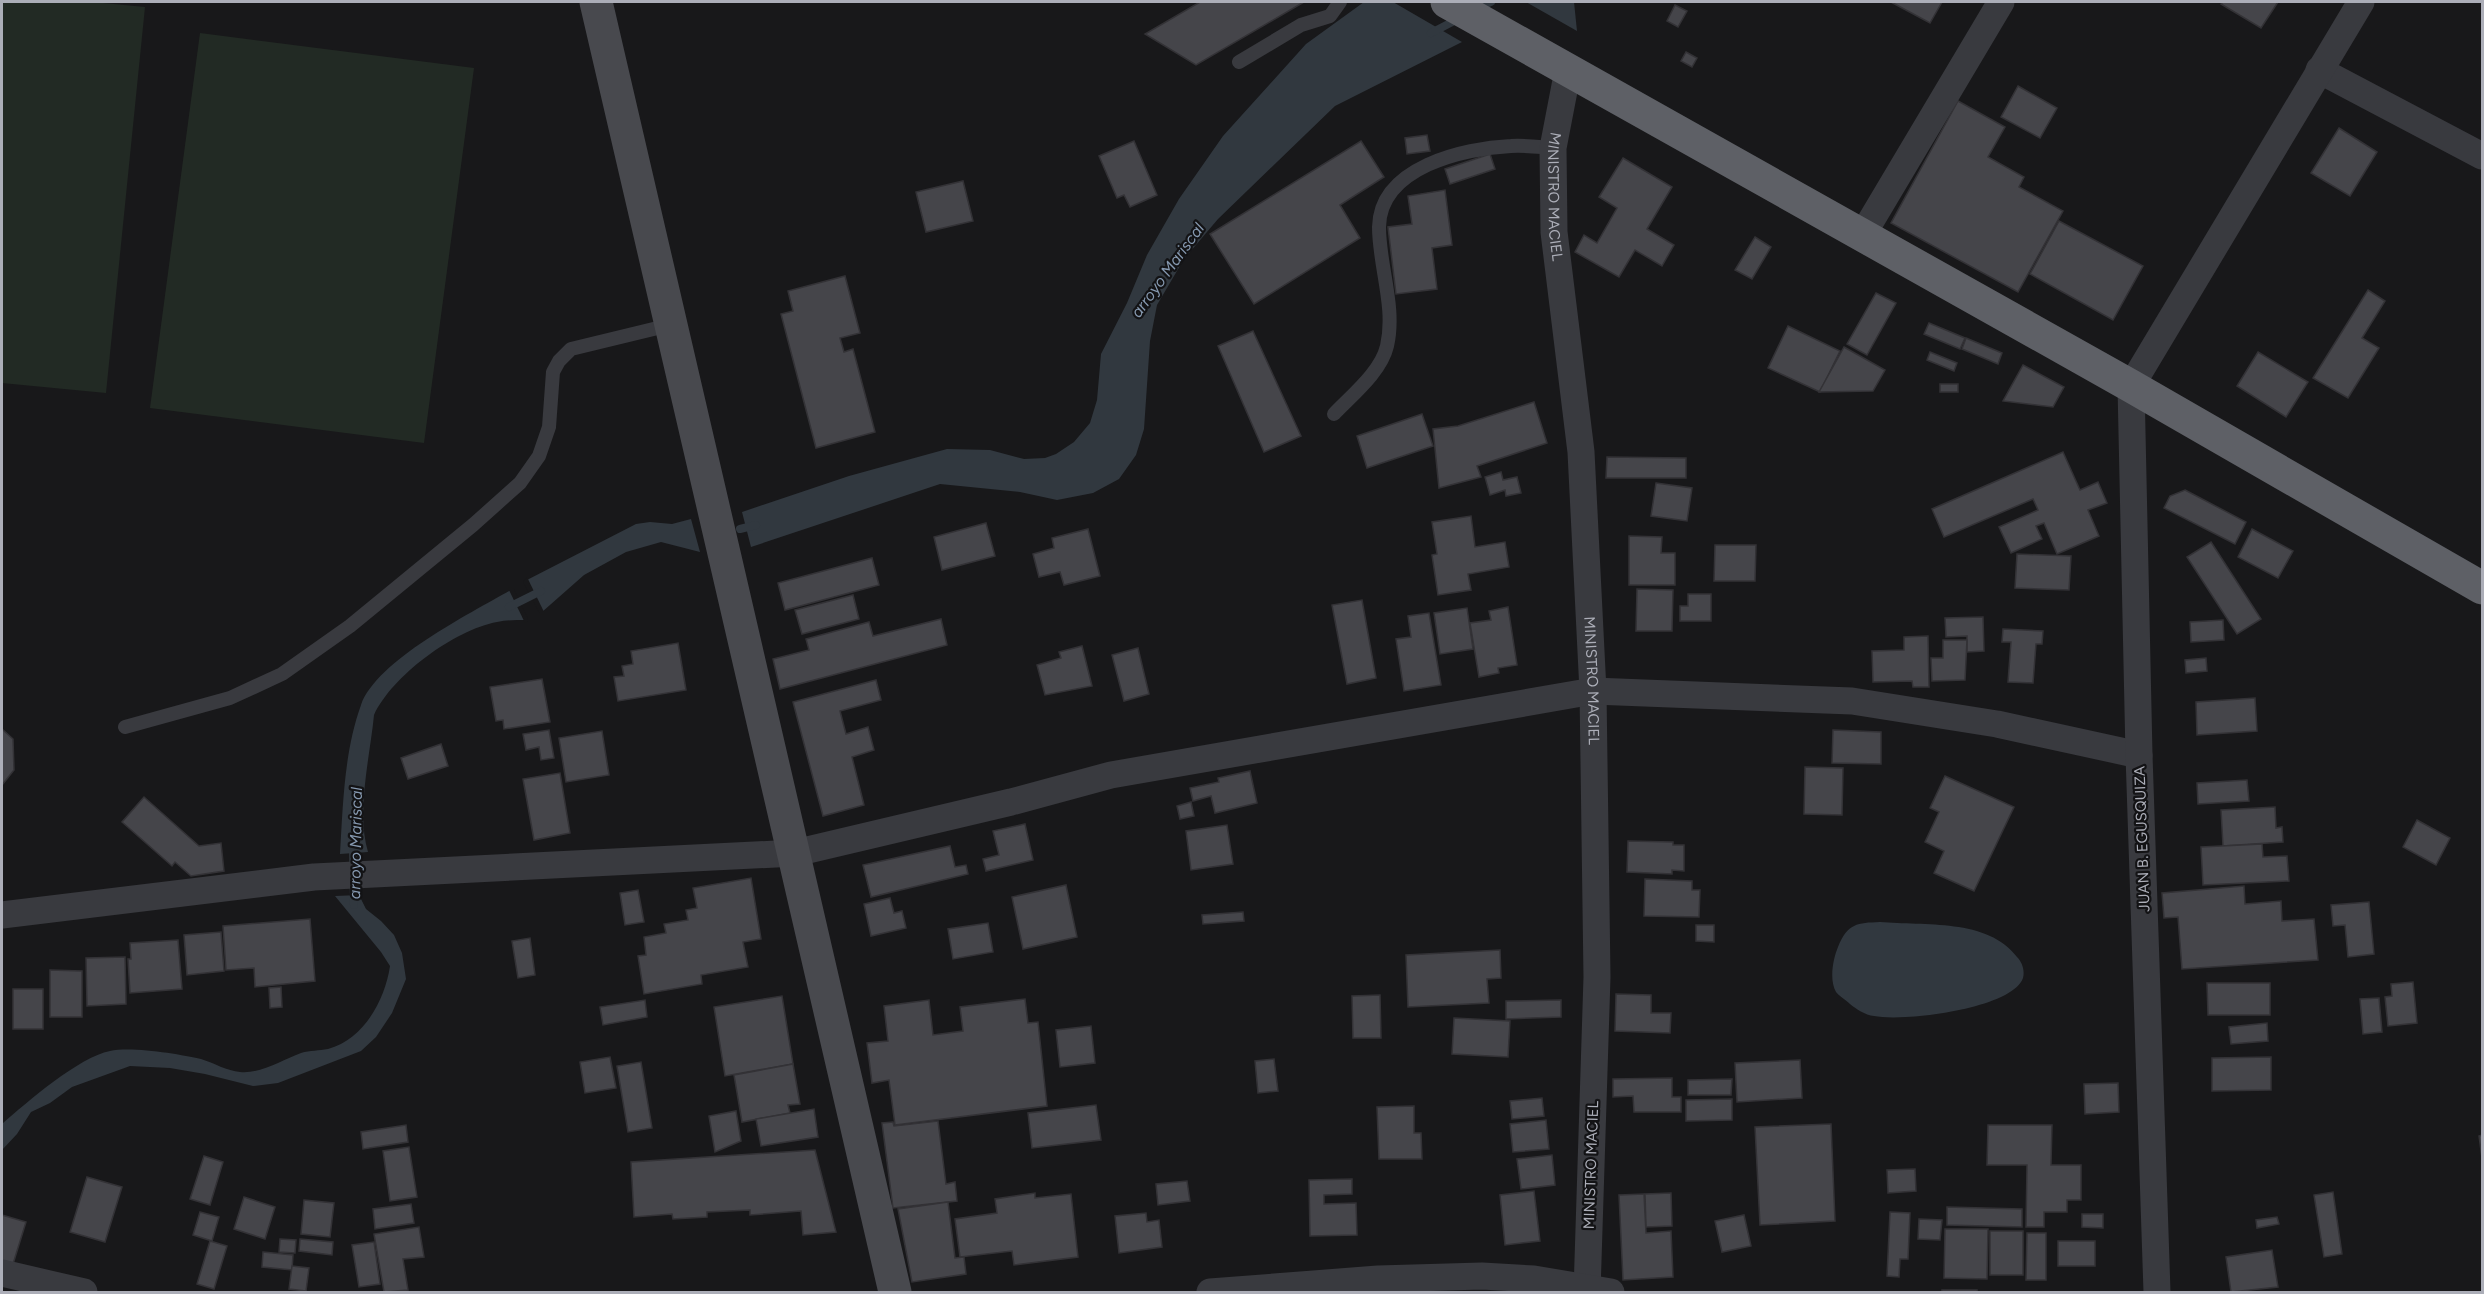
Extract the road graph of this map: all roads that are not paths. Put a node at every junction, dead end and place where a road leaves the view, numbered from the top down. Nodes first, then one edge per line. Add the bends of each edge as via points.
1 (596, 2) edge
2 (1340, 2) edge
3 (1448, 2) edge
4 (2001, 2) edge
5 (2361, 2) edge
6 (1239, 62) dead end
7 (1560, 65) junction
8 (2319, 69) junction
9 (1553, 148) junction
10 (2482, 156) edge
11 (1863, 234) junction
12 (670, 325) junction
13 (2132, 386) junction
14 (1334, 414) dead end
15 (2482, 588) edge
16 (1593, 691) junction
17 (125, 728) dead end
18 (2139, 754) junction
19 (795, 853) junction
20 (2, 915) edge
21 (2, 1273) edge
22 (1595, 1291) edge
23 (84, 1293) edge
24 (894, 1293) edge
25 (1210, 1293) edge
26 (2157, 1293) edge

1 - 12 main road
2 - 6 lane via 1330,16 1301,25
3 - 7 highway
4 - 11 street
5 - 8 street
7 - 9 street, MINISTRO MACIEL
7 - 11 highway
8 - 10 street
8 - 13 street
9 - 14 lane via 1512,146 1472,151 1432,163 1404,178 1384,201 1379,226 1389,325 1387,348 1377,367
9 - 16 street, MINISTRO MACIEL via 1554,232 1581,452
11 - 13 highway
12 - 17 lane via 572,349 559,361 554,372 549,427 539,456 520,483 350,626 282,674 230,698
12 - 19 main road
13 - 15 highway
13 - 18 street, JUAN B. EGUSQUIZA
16 - 18 street via 1852,701 1997,724
16 - 19 street via 1111,776
16 - 22 street, MINISTRO MACIEL via 1597,977
18 - 26 street, JUAN B. EGUSQUIZA
19 - 20 street via 314,877
19 - 24 main road
21 - 23 street
22 - 25 street via 1534,1279 1482,1276 1378,1279

